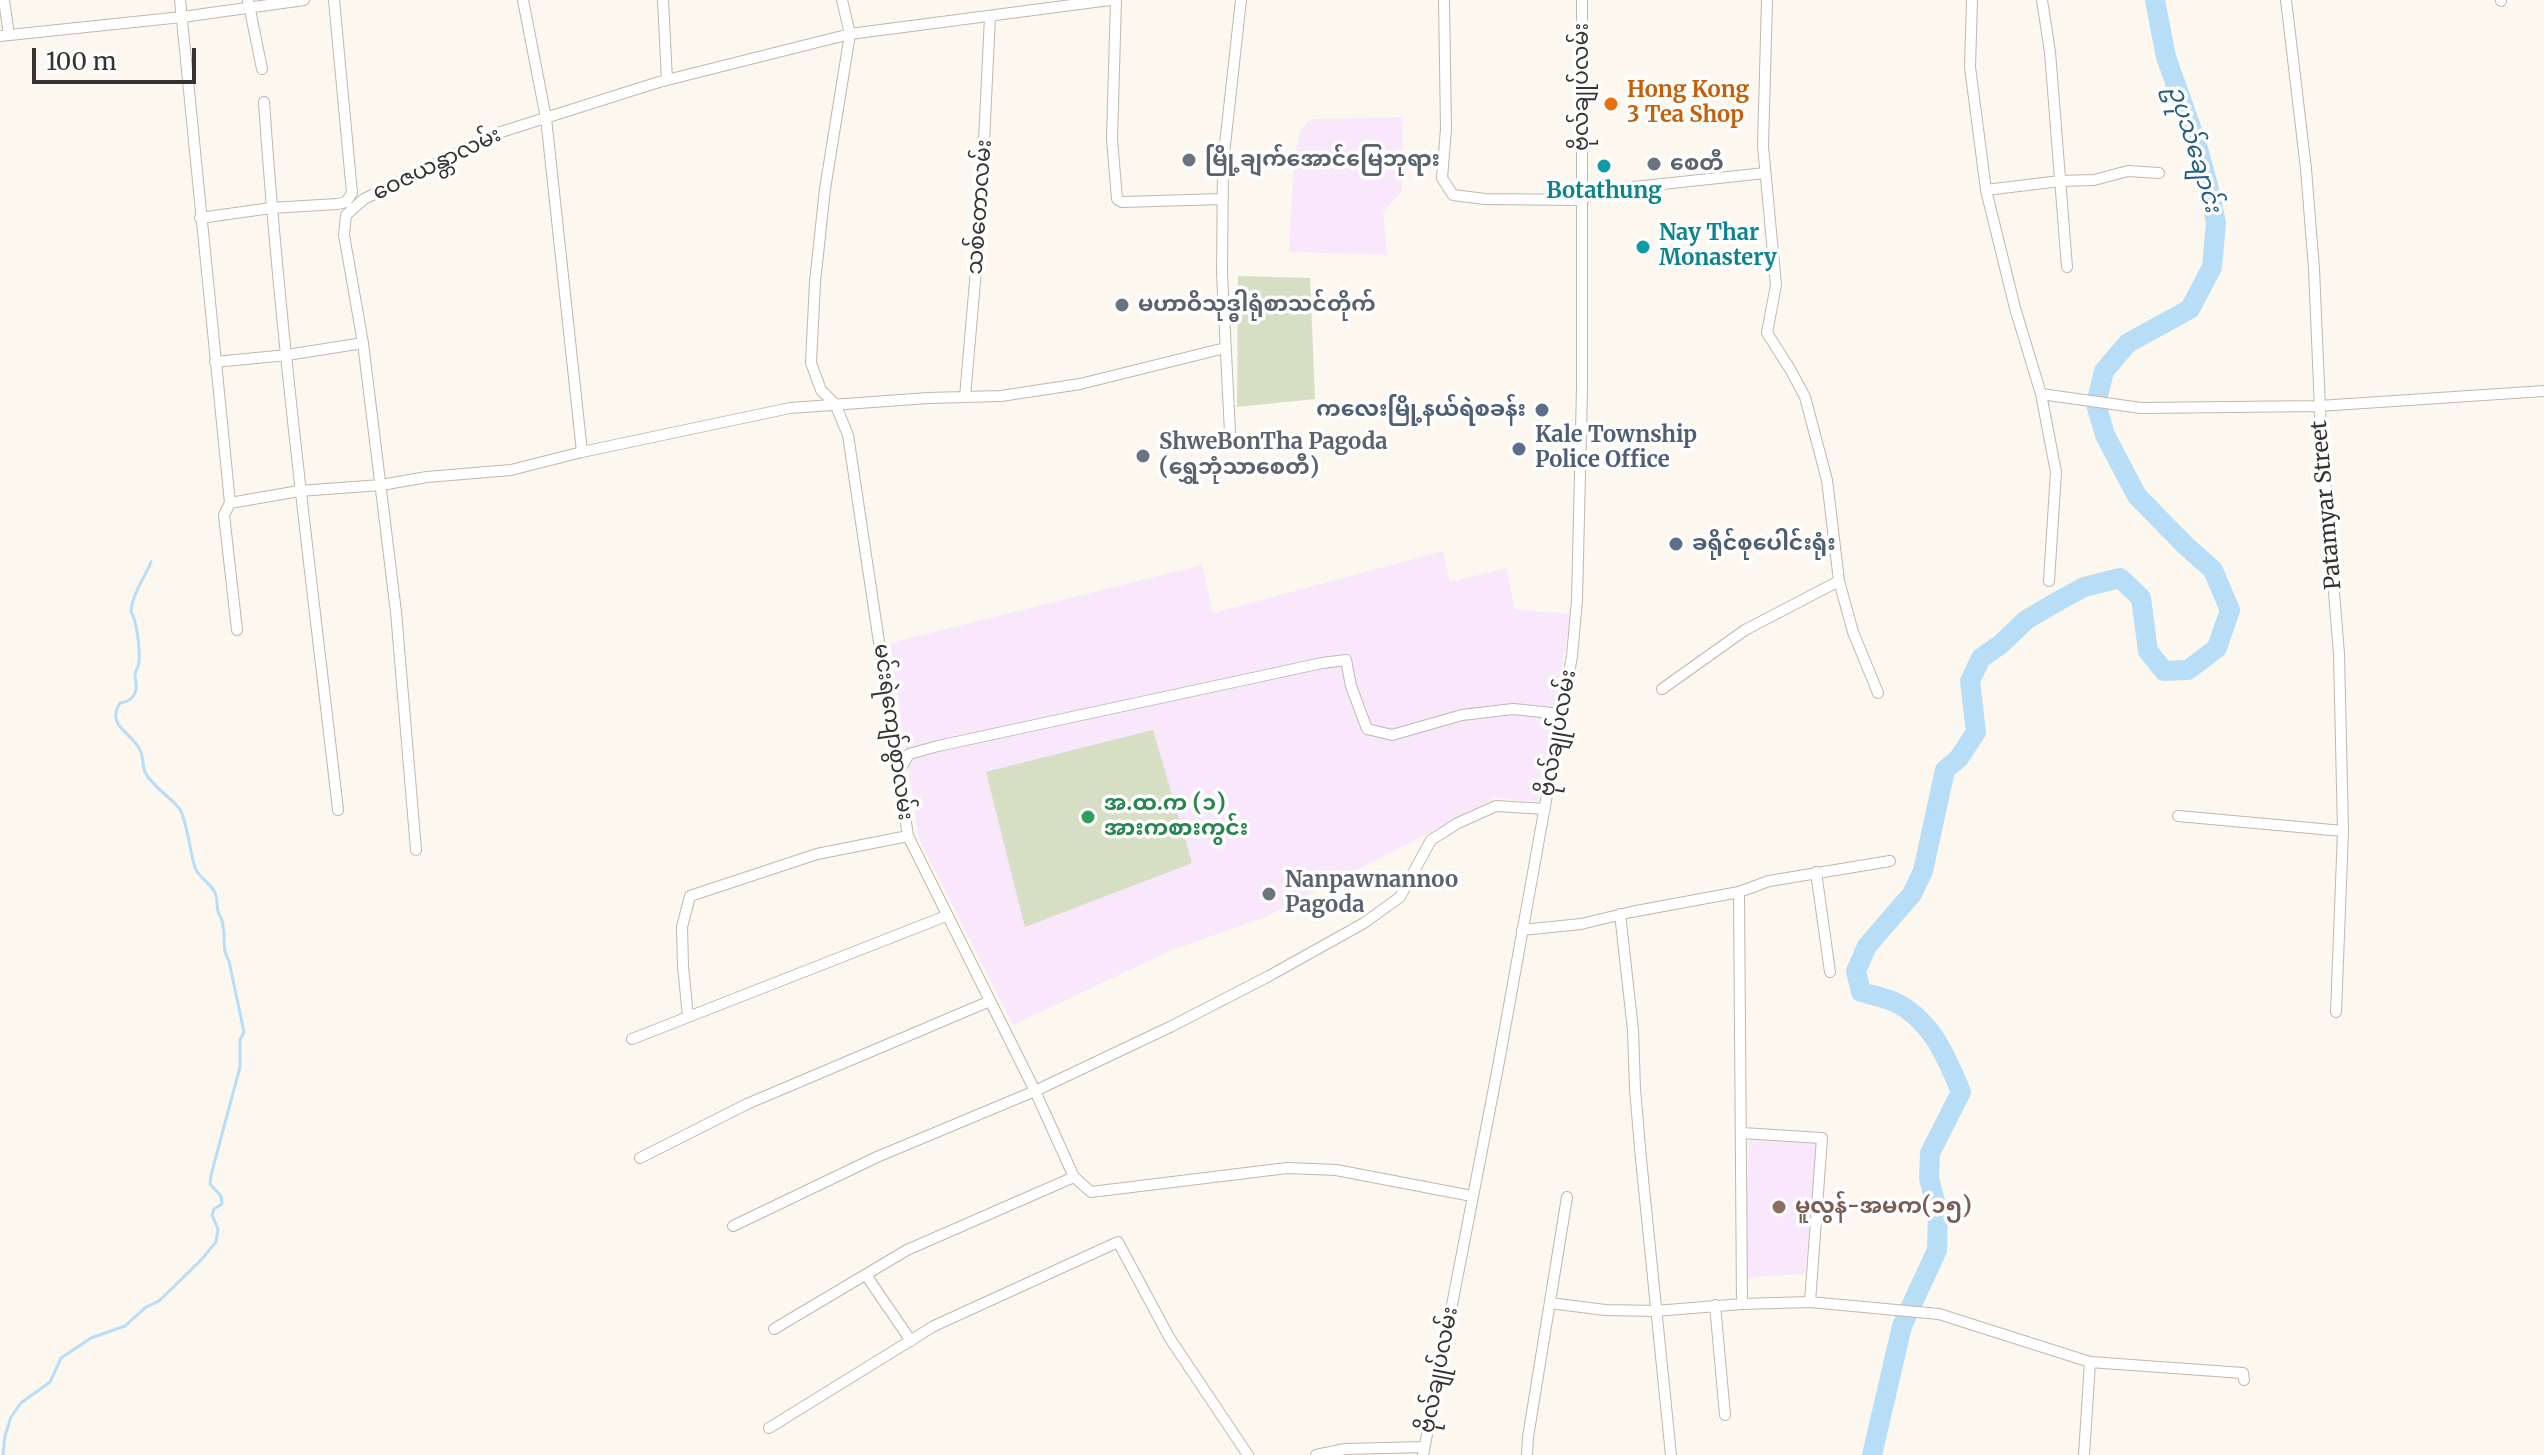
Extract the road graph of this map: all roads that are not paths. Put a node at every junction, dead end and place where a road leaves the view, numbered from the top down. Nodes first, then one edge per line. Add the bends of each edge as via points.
1 (4, 0) edge
2 (180, 0) edge
3 (304, 0) edge
4 (334, 0) edge
5 (523, 0) edge
6 (663, 0) edge
7 (842, 0) edge
8 (1110, 0) edge
9 (1116, 0) edge
10 (1241, 0) edge
11 (1444, 0) edge
12 (1582, 0) edge
13 (1767, 0) edge
14 (1972, 0) edge
15 (2042, 0) edge
16 (2286, 0) edge
17 (249, 3) edge
18 (182, 17) junction
19 (990, 17) junction
20 (850, 34) junction
21 (5, 35) edge
22 (262, 69) dead end
23 (667, 80) junction
24 (264, 102) dead end
25 (546, 118) junction
26 (1765, 173) junction
27 (2159, 173) dead end
28 (2060, 181) junction
29 (1986, 190) junction
30 (1223, 199) junction
31 (1581, 200) junction
32 (271, 208) junction
33 (200, 218) junction
34 (2067, 267) dead end
35 (363, 343) junction
36 (1225, 348) junction
37 (287, 355) junction
38 (215, 362) junction
39 (2544, 391) edge
40 (2041, 394) junction
41 (965, 397) junction
42 (835, 404) junction
43 (2319, 406) junction
44 (1230, 432) dead end
45 (582, 452) junction
46 (381, 485) junction
47 (299, 491) junction
48 (230, 503) junction
49 (1839, 581) junction
50 (2049, 581) dead end
51 (237, 630) dead end
52 (1662, 689) dead end
53 (1878, 693) dead end
54 (1562, 714) junction
55 (898, 773) junction
56 (1545, 809) junction
57 (338, 810) dead end
58 (2178, 816) dead end
59 (2343, 831) junction
60 (908, 836) junction
61 (416, 850) dead end
62 (1890, 861) dead end
63 (1816, 872) junction
64 (1739, 892) junction
65 (1620, 914) junction
66 (946, 916) junction
67 (1522, 930) junction
68 (1830, 972) dead end
69 (990, 1001) junction
70 (2336, 1012) dead end
71 (688, 1017) junction
72 (632, 1039) dead end
73 (1035, 1091) junction
74 (1742, 1133) junction
75 (640, 1158) dead end
76 (1074, 1177) junction
77 (1472, 1196) junction
78 (1567, 1197) dead end
79 (733, 1226) dead end
80 (866, 1275) junction
81 (1810, 1302) junction
82 (1550, 1303) junction
83 (1742, 1304) junction
84 (1715, 1305) junction
85 (1655, 1311) junction
86 (774, 1329) dead end
87 (911, 1341) junction
88 (2090, 1362) junction
89 (2244, 1380) dead end
90 (1725, 1415) dead end
91 (769, 1428) dead end
92 (1423, 1451) edge
93 (1248, 1455) edge
94 (1316, 1455) edge
95 (1527, 1455) edge
96 (1671, 1455) edge
97 (2084, 1455) edge

1 - 21 street
2 - 18 street
3 - 17 street
4 - 32 street via 352,193 337,204
5 - 25 street
6 - 23 street
7 - 20 street, မင်းရဲကျော်စွာလမ်း
8 - 19 street, ဝေဇယန္တာလမ်း
9 - 30 street via 1112,139 1117,199
10 - 30 street
11 - 31 street via 1442,178 1453,195
12 - 31 street, ဗိုလ်ချုပ်လမ်း
13 - 26 street
14 - 29 street via 1970,67
15 - 28 street
16 - 43 street, Patamyar Street via 2308,198
17 - 18 street
17 - 22 street
18 - 21 street
18 - 33 street
19 - 20 street, ဝေဇယန္တာလမ်း
19 - 41 street, သစ်တောလမ်း
20 - 23 street, ဝေဇယန္တာလမ်း
20 - 42 street, မင်းရဲကျော်စွာလမ်း via 825,189 811,363 821,390
23 - 25 street, ဝေဇယန္တာလမ်း
24 - 32 street
25 - 35 street, ဝေဇယန္တာလမ်း via 453,154 364,199 346,215 344,235
25 - 45 street
26 - 31 street via 1597,191
26 - 49 street via 1776,285 1767,333 1805,397 1827,480
27 - 28 street via 2128,171
28 - 29 street
28 - 34 street
29 - 40 street
30 - 36 street
31 - 54 street, ဗိုလ်ချုပ်လမ်း via 1577,600
32 - 33 street
32 - 37 street
33 - 38 street
35 - 37 street
35 - 46 street, ဝေဇယန္တာလမ်း
36 - 41 street via 1080,384
36 - 44 street
37 - 38 street
37 - 47 street
38 - 48 street
39 - 43 street
40 - 43 street via 2141,408
40 - 50 street via 2056,472
41 - 42 street
42 - 45 street via 790,408
42 - 55 street, မင်းရဲကျော်စွာလမ်း via 853,460
43 - 59 street, Patamyar Street via 2339,654
45 - 46 street via 511,470
46 - 47 street
46 - 61 street, ဝေဇယန္တာလမ်း
47 - 48 street
47 - 57 street
48 - 51 street via 224,515
49 - 52 street via 1745,630
49 - 53 street
54 - 55 street via 1513,709 1462,715 1392,735 1367,729 1346,660 938,746 909,754
54 - 56 street, ဗိုလ်ချုပ်လမ်း
55 - 60 street, မင်းရဲကျော်စွာလမ်း
56 - 67 street, ဗိုလ်ချုပ်လမ်း
56 - 73 street via 1496,806 1458,823 1431,840 1400,897 1364,923 1241,991
58 - 59 street
59 - 70 street, Patamyar Street
60 - 66 street, မင်းရဲကျော်စွာလမ်း
60 - 71 street via 817,854 690,896 682,927
62 - 63 street
63 - 64 street
63 - 68 street
64 - 65 street
64 - 74 street
65 - 67 street
65 - 85 street
66 - 69 street, မင်းရဲကျော်စွာလမ်း
66 - 71 street
67 - 77 street, ဗိုလ်ချုပ်လမ်း
69 - 73 street, မင်းရဲကျော်စွာလမ်း
69 - 75 street via 747,1104
71 - 72 street
73 - 76 street, မင်းရဲကျော်စွာလမ်း
73 - 79 street via 877,1157
74 - 81 street via 1822,1138
74 - 83 street
76 - 77 street via 1091,1192 1287,1168 1336,1170
76 - 80 street via 907,1250
77 - 92 street, ဗိုလ်ချုပ်လမ်း
78 - 82 street
80 - 86 street
80 - 87 street
81 - 83 street
81 - 88 street via 1939,1314
82 - 85 street
82 - 95 street
83 - 84 street
84 - 85 street
84 - 90 street
85 - 96 street
87 - 91 street
87 - 93 street via 1118,1242 1169,1337
88 - 89 street via 2243,1373
88 - 97 street
92 - 94 street via 1345,1449

